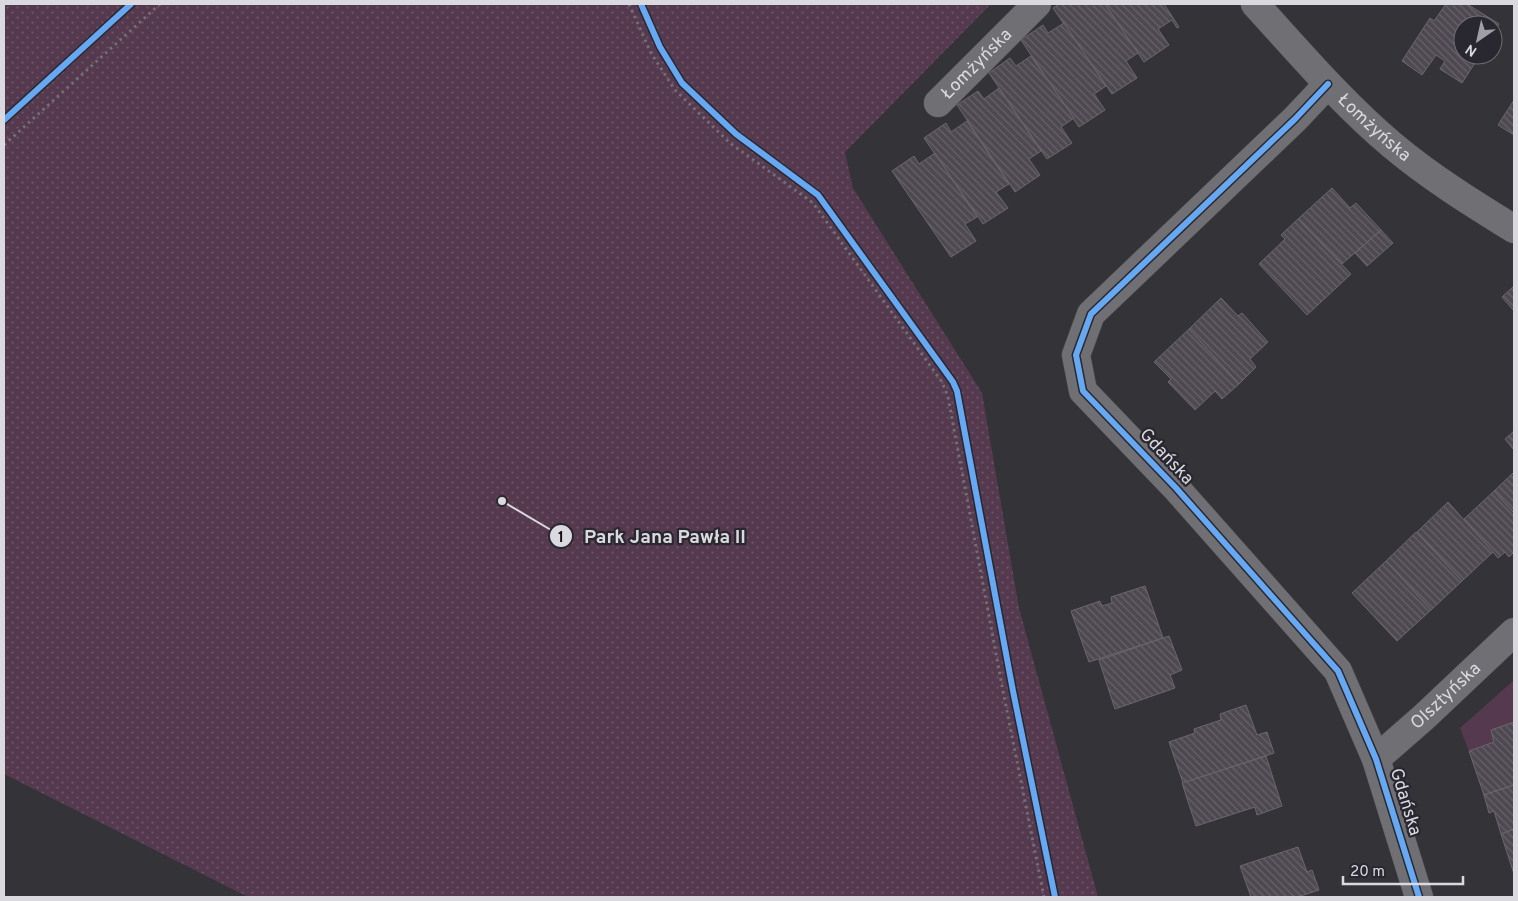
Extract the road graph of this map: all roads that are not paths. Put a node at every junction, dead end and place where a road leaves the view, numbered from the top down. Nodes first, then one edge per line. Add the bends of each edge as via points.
1 (1037, 4) edge
2 (1255, 4) edge
3 (1328, 84) junction
4 (938, 103) dead end
5 (1514, 229) edge
6 (1514, 632) edge
7 (1376, 759) junction
8 (1419, 897) edge

1 - 4 street, Łomżyńska
2 - 3 street, Łomżyńska
3 - 5 street, Łomżyńska via 1392,145 1446,186
3 - 7 street, Gdańska via 1091,314 1076,355 1083,391 1176,488 1338,671
6 - 7 street, Olsztyńska
7 - 8 street, Gdańska

